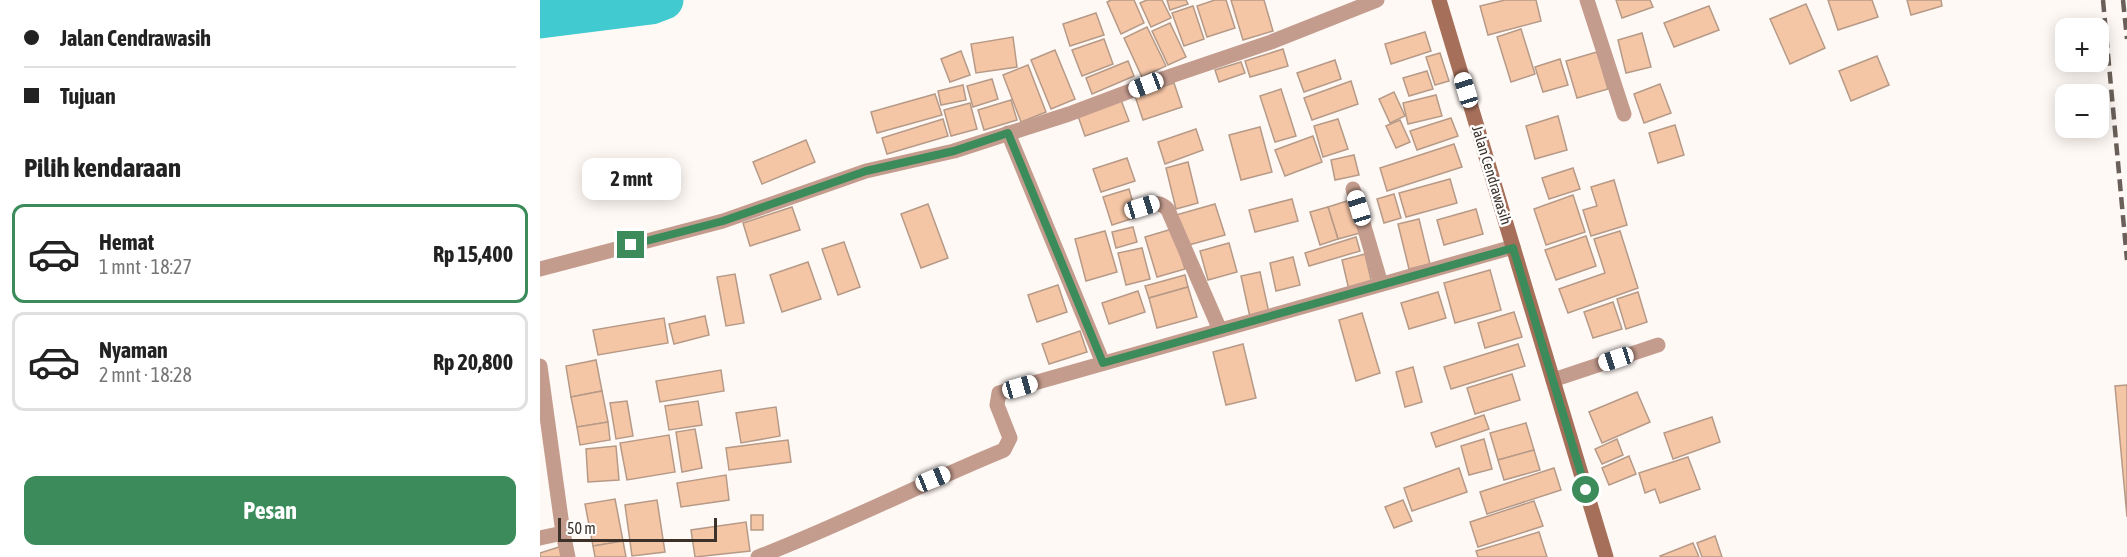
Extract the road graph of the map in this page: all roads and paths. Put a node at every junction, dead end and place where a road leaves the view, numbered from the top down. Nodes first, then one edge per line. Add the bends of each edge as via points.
1 (1377, 0) edge
2 (1439, 0) edge
3 (1587, 0) edge
4 (1624, 114) dead end
5 (1008, 133) junction
6 (1353, 189) dead end
7 (1142, 207) dead end
8 (1513, 248) junction
9 (540, 269) edge
10 (1381, 284) junction
11 (1220, 330) junction
12 (1659, 345) dead end
13 (1103, 363) junction
14 (540, 366) edge
15 (1552, 380) junction
16 (562, 532) junction
17 (540, 538) edge
18 (568, 557) edge
19 (758, 557) edge
20 (1606, 557) edge

1 - 5 street via 1271,42
2 - 8 main road, Jalan Cendrawasih
3 - 4 street
5 - 9 street via 954,151 866,171 723,221
5 - 13 street
6 - 10 street
7 - 11 street via 1158,202 1168,210
8 - 10 street
8 - 15 main road, Jalan Cendrawasih
10 - 11 street
11 - 13 street
12 - 15 street
13 - 19 street via 999,393 997,405 1010,438 1004,450
14 - 16 street
15 - 20 main road, Jalan Cendrawasih
16 - 17 street
16 - 18 street

